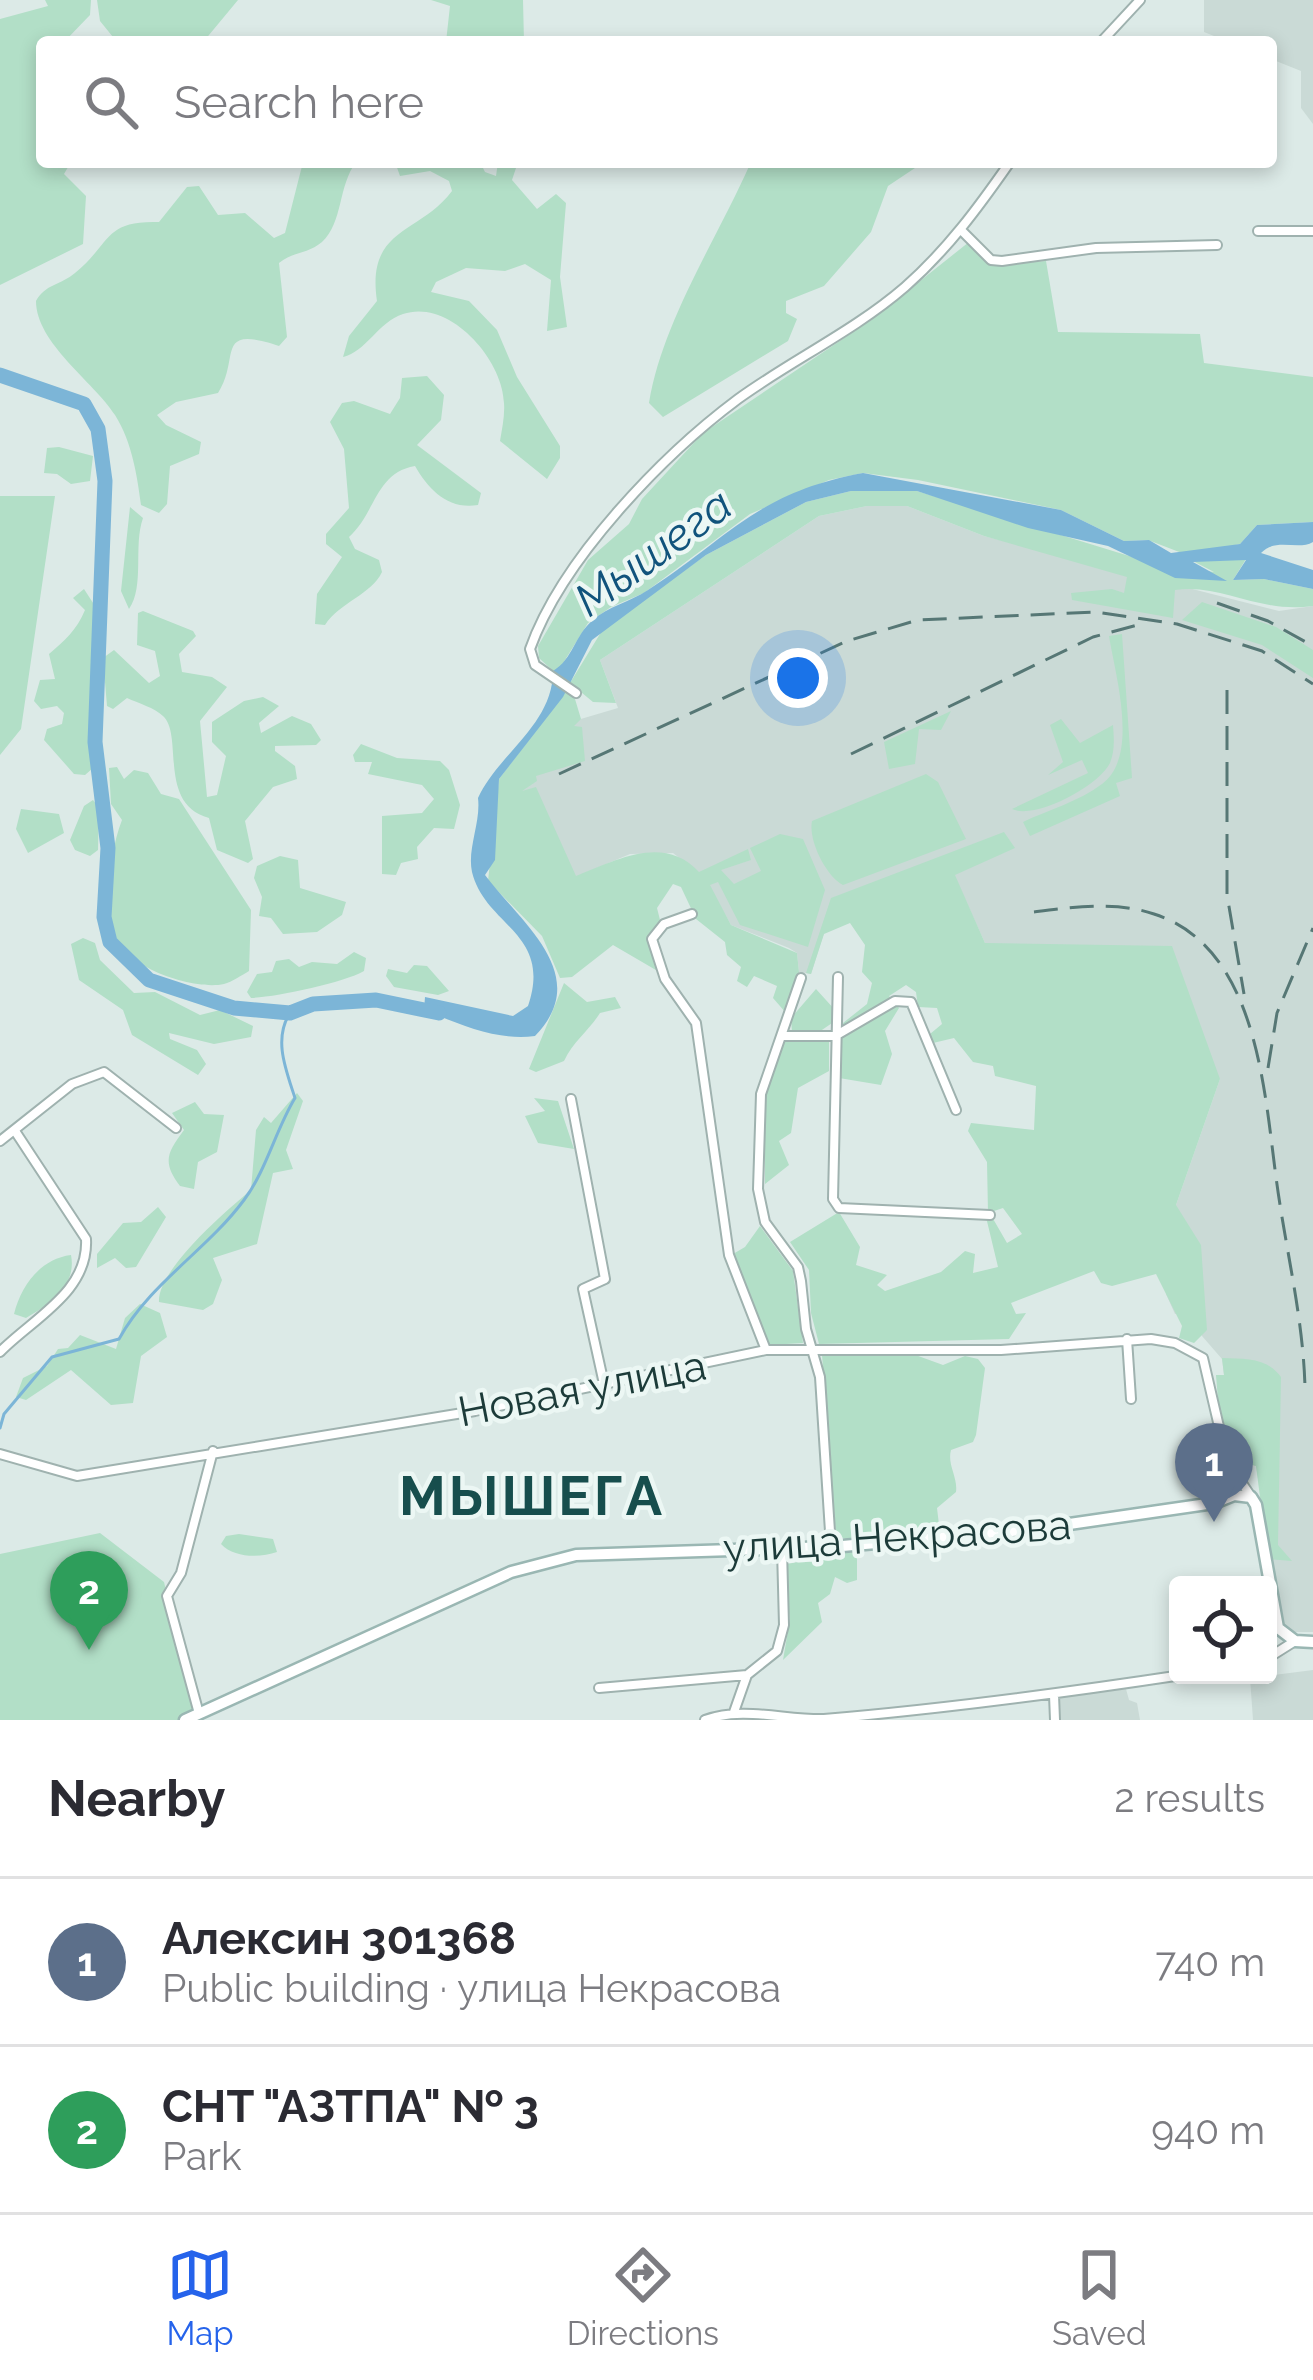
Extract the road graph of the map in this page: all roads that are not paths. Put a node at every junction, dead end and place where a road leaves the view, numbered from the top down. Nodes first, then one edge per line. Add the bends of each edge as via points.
1 (1140, 0) edge
2 (1107, 36) edge
3 (1006, 168) edge
4 (962, 231) junction
5 (1258, 231) dead end
6 (1313, 231) edge
7 (1217, 245) dead end
8 (576, 693) dead end
9 (692, 914) dead end
10 (838, 977) dead end
11 (801, 978) dead end
12 (783, 1036) junction
13 (836, 1036) junction
14 (571, 1099) dead end
15 (956, 1110) dead end
16 (176, 1128) dead end
17 (15, 1131) junction
18 (0, 1141) edge
19 (989, 1215) dead end
20 (1127, 1340) junction
21 (814, 1348) junction
22 (766, 1350) junction
23 (0, 1352) edge
24 (604, 1384) junction
25 (1131, 1399) dead end
26 (213, 1451) junction
27 (0, 1454) edge
28 (1251, 1497) junction
29 (831, 1547) junction
30 (782, 1549) junction
31 (1295, 1642) junction
32 (1313, 1642) edge
33 (1277, 1653) edge
34 (747, 1675) junction
35 (718, 1677) junction
36 (1169, 1677) edge
37 (598, 1688) dead end
38 (1054, 1694) junction
39 (740, 1695) junction
40 (198, 1710) junction
41 (734, 1712) junction
42 (185, 1720) edge
43 (706, 1720) edge
44 (1055, 1720) edge

1 - 2 street
3 - 4 street
4 - 7 street via 1002,261
4 - 8 street via 903,289 701,428 615,516 533,641 530,656
5 - 6 street
9 - 22 street via 664,924 652,939 665,980 695,1022 729,1255
10 - 13 street
11 - 12 street
12 - 13 street
12 - 21 street via 761,1094 758,1189 765,1222 798,1268
13 - 15 street via 895,1001 911,1002
13 - 19 street via 838,1208
14 - 24 street via 605,1279 583,1289
16 - 17 street via 104,1072 72,1084
17 - 18 street
17 - 23 street via 86,1240 87,1258 66,1296
20 - 21 street, Новая улица via 1001,1350
20 - 25 street
20 - 28 street, Новая улица via 1172,1342 1202,1358 1226,1461
21 - 22 street, Новая улица
21 - 29 street
22 - 24 street, Новая улица
24 - 26 street, Новая улица
26 - 27 street, Новая улица via 76,1476
26 - 40 street via 181,1573 167,1595
28 - 29 main road, улица Некрасова via 1035,1529
28 - 31 main road via 1275,1620
29 - 30 main road, улица Некрасова
30 - 34 street via 777,1651
30 - 40 main road, улица Некрасова via 576,1555 511,1572
31 - 32 main road
31 - 33 street
34 - 35 street
34 - 39 street
35 - 37 street
35 - 39 street
36 - 38 street
38 - 41 street via 818,1719
38 - 44 street
39 - 41 street
40 - 42 main road, улица Некрасова
41 - 43 street

